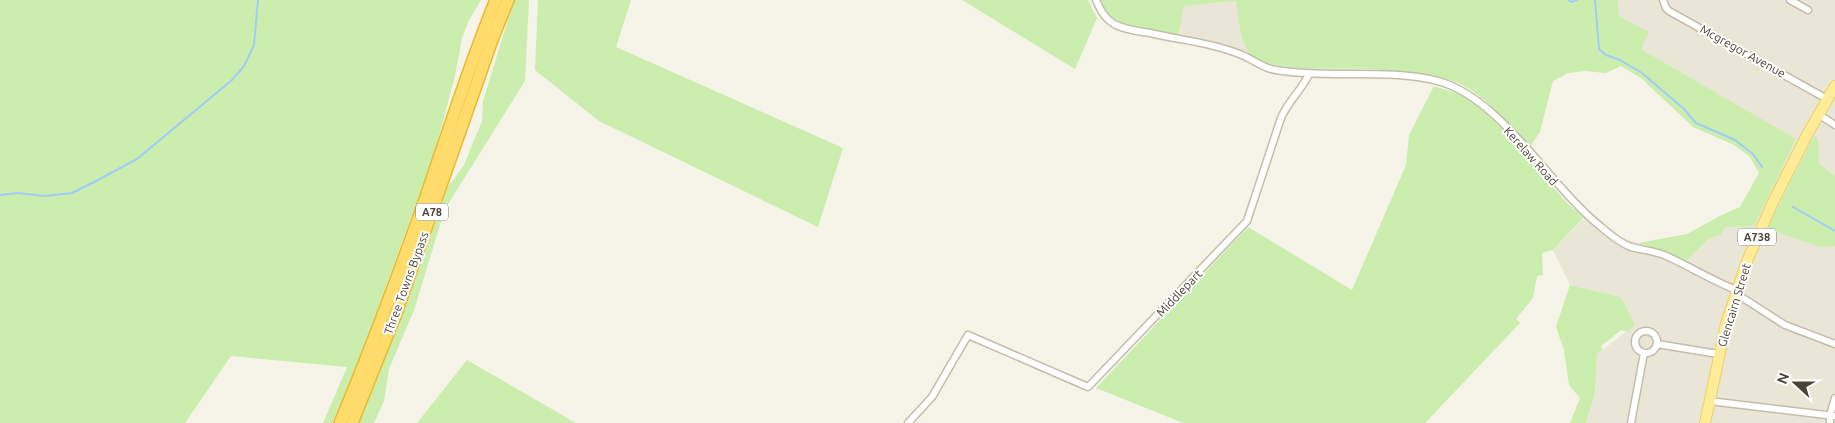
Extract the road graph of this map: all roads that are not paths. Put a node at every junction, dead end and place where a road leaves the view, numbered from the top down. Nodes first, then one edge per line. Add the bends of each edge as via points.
1 (496, 0) edge
2 (508, 0) edge
3 (1096, 0) edge
4 (1664, 0) edge
5 (1790, 0) edge
6 (1800, 2) edge
7 (1808, 10) dead end
8 (1309, 74) junction
9 (1835, 86) edge
10 (1827, 99) junction
11 (1818, 114) junction
12 (1835, 125) edge
13 (1735, 292) junction
14 (1657, 344) junction
15 (1835, 344) edge
16 (1644, 353) junction
17 (1718, 354) junction
18 (1835, 398) edge
19 (1709, 400) junction
20 (1833, 415) edge
21 (340, 423) edge
22 (352, 423) edge
23 (908, 423) edge
24 (1631, 423) edge
25 (1705, 423) edge
26 (1830, 423) edge

1 - 21 highway, Three Towns Bypass / A78 via 420,215
2 - 22 highway, Three Towns Bypass / A78 via 395,316
3 - 8 street, Kerelaw Road via 1107,20 1123,28 1220,48 1275,70
4 - 10 street, Mcgregor Avenue via 1669,11
5 - 6 street
6 - 7 street
8 - 13 street, Kerelaw Road via 1382,74 1422,78 1454,87 1493,114 1574,203 1619,240 1631,247 1664,256
8 - 23 street, Middlepart via 1280,118 1247,221 1088,387 968,335 932,397
9 - 10 main road, Glencairn Street / A738
10 - 11 main road, Glencairn Street / A738
11 - 12 street
11 - 13 main road, Glencairn Street / A738 via 1762,226
13 - 15 street, Kerelaw Road via 1785,325
13 - 17 main road, Glencairn Street / A738
14 - 16 street via 1651,352
14 - 16 street via 1651,332 1636,335 1634,344
14 - 17 street
16 - 24 street
17 - 19 main road, Glencairn Street / A738
18 - 20 street
19 - 20 street
19 - 25 main road, Glencairn Street / A738
20 - 26 street

